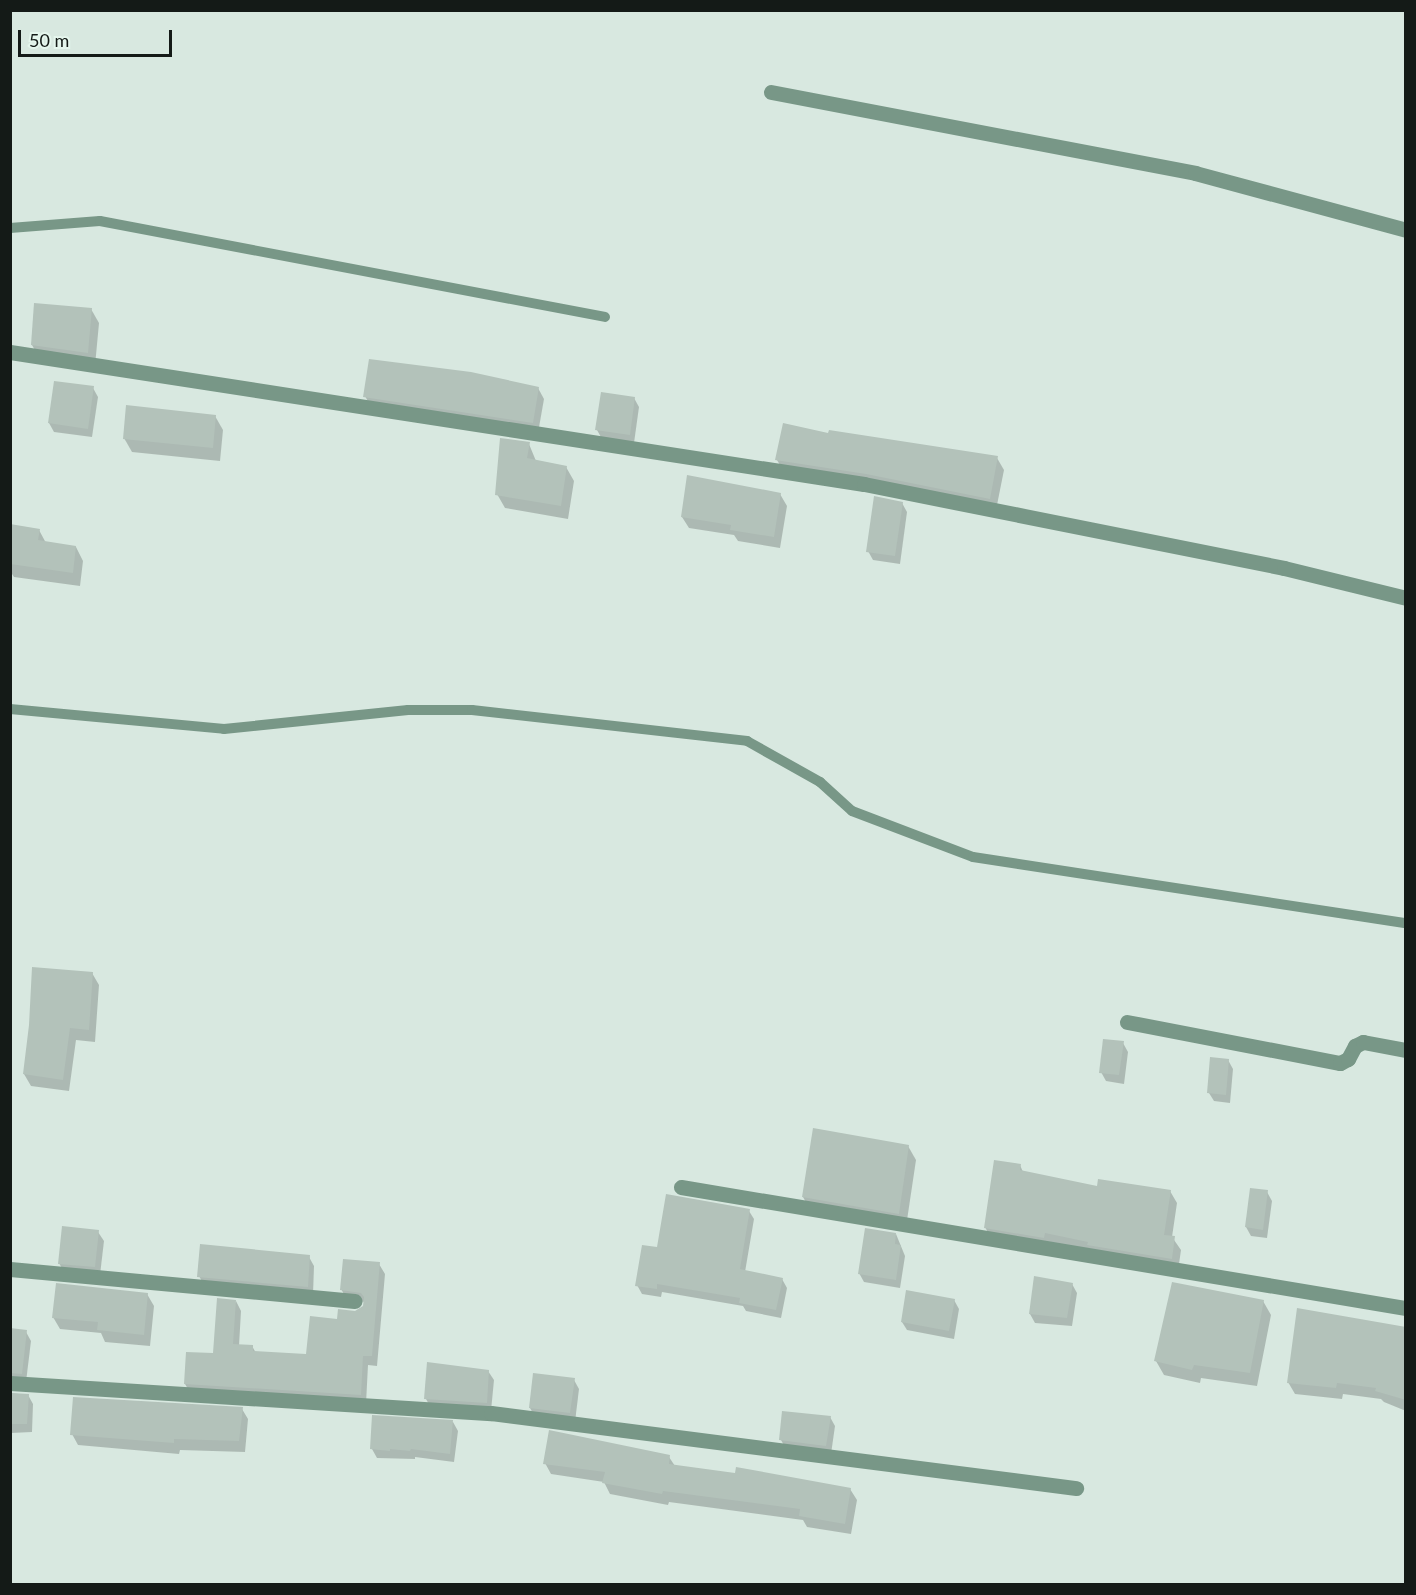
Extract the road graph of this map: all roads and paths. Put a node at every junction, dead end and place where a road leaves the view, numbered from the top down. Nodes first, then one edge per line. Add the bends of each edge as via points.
1 (771, 92) dead end
2 (10, 228) edge
3 (1406, 230) edge
4 (605, 317) dead end
5 (10, 352) edge
6 (1406, 598) edge
7 (10, 709) edge
8 (1406, 923) edge
9 (1126, 1022) dead end
10 (1406, 1050) edge
11 (681, 1187) dead end
12 (10, 1269) edge
13 (355, 1301) dead end
14 (1406, 1308) edge
15 (10, 1383) edge
16 (1076, 1488) dead end

1 - 3 street via 1195,173
2 - 4 lane via 100,221
5 - 6 street via 864,484 1284,568
7 - 8 lane via 224,729 408,710 472,710 747,741 820,782 852,811 973,857
9 - 10 street via 1340,1063 1363,1042
11 - 14 street
12 - 13 street
15 - 16 street via 491,1413

